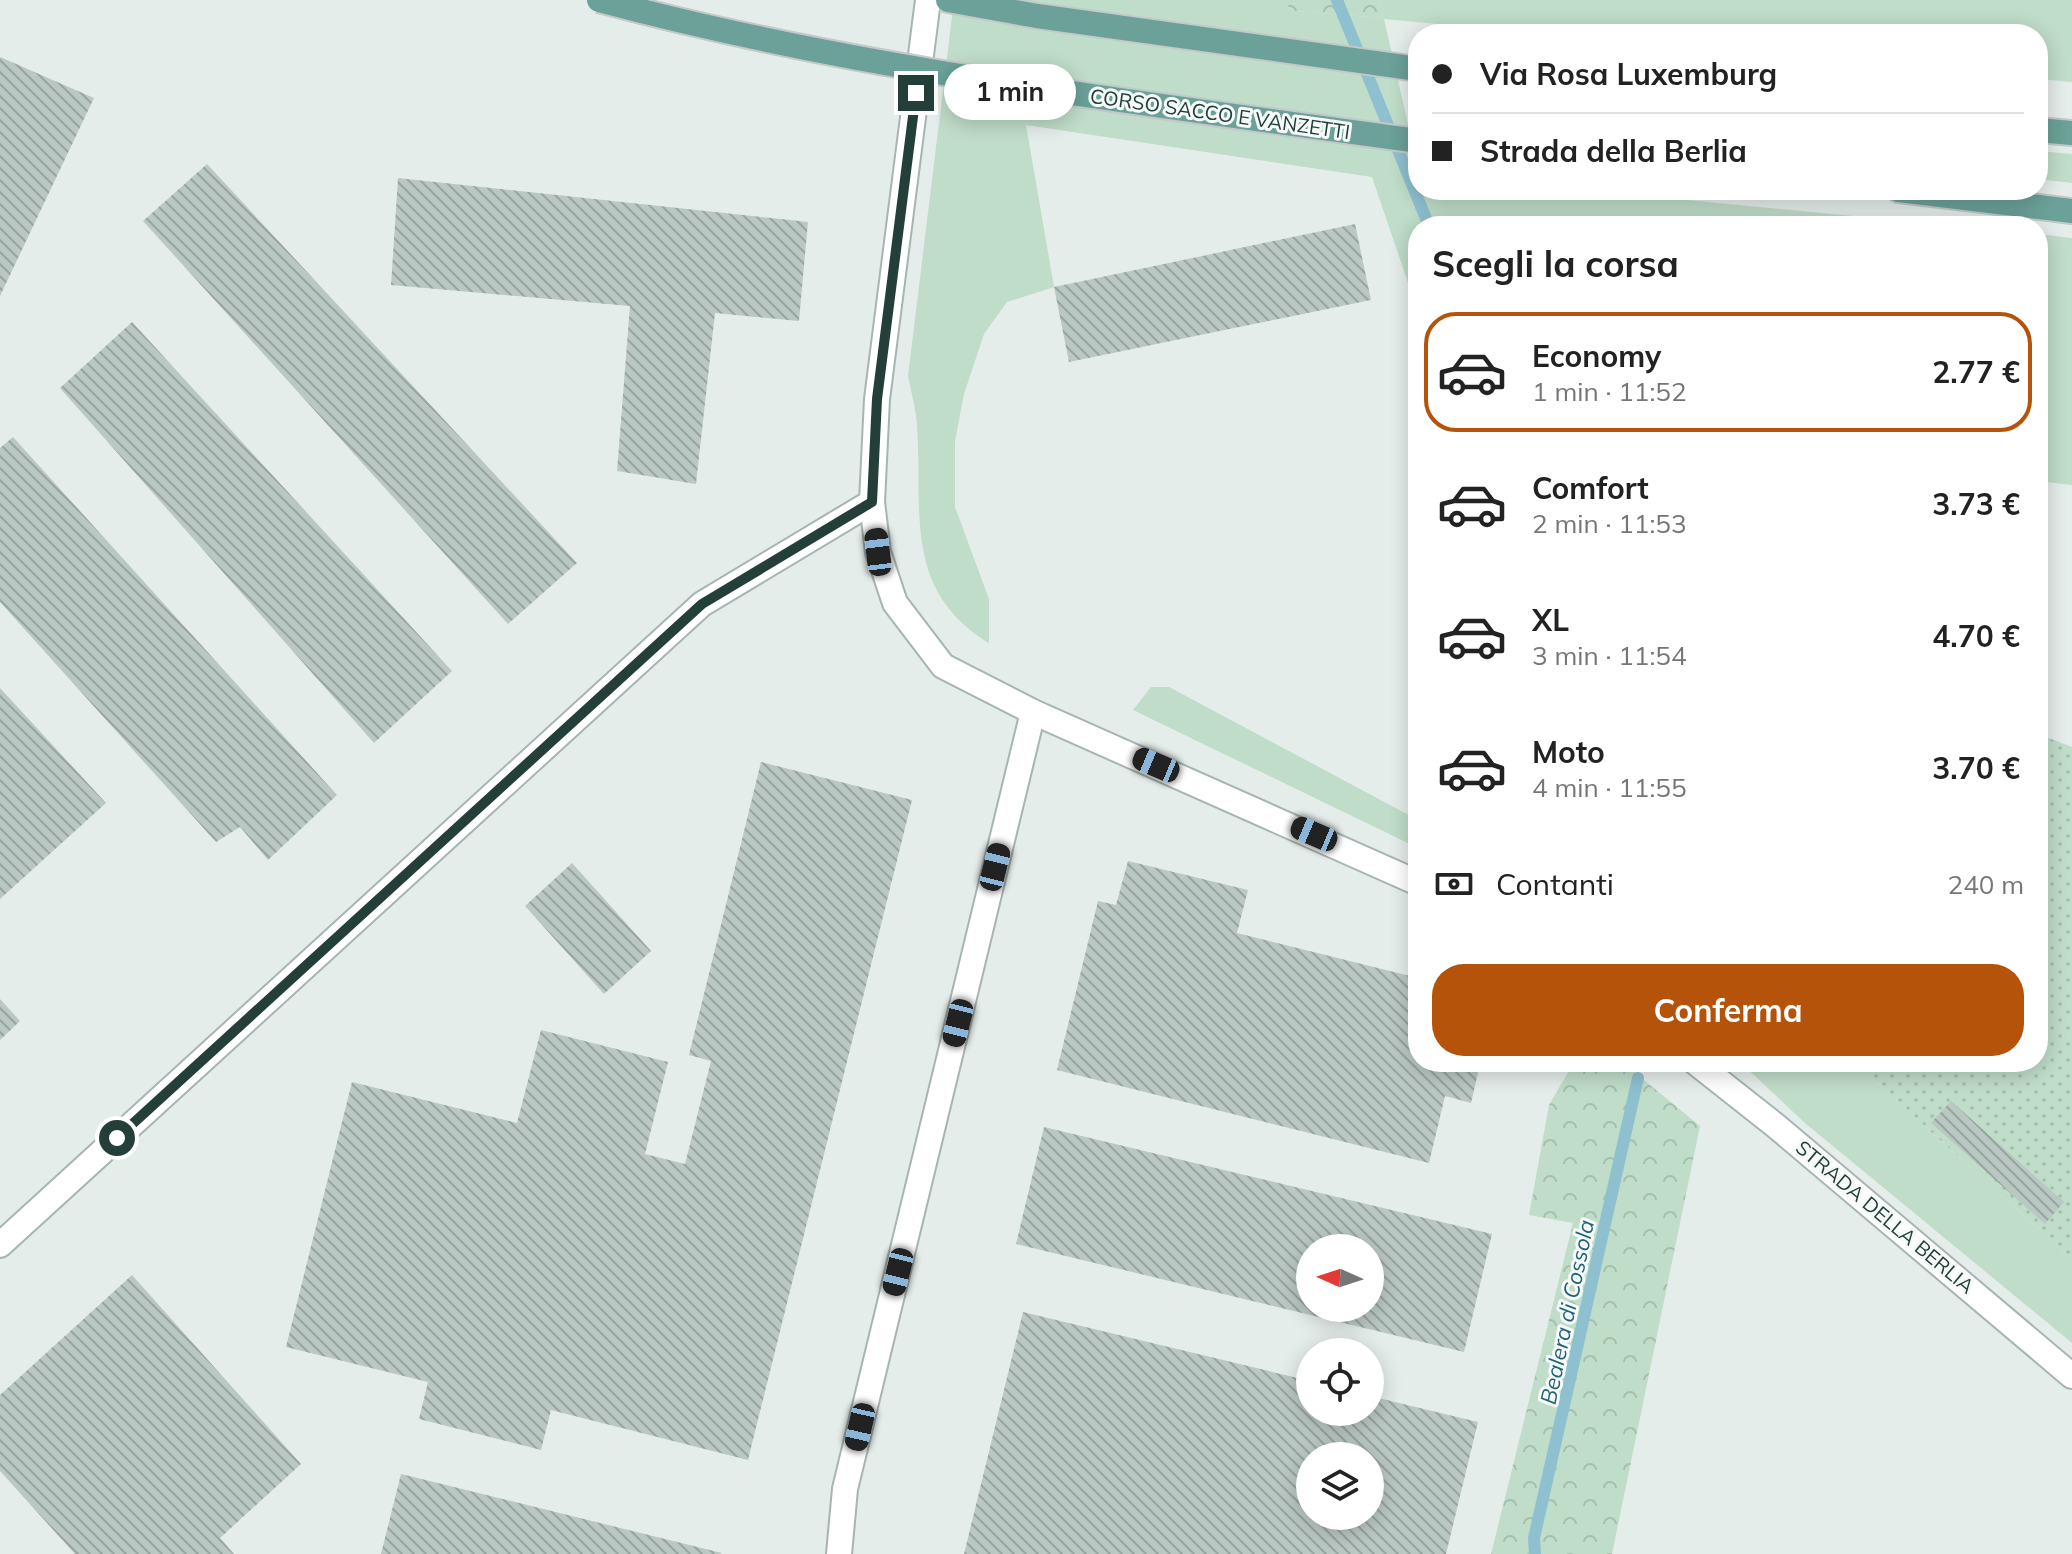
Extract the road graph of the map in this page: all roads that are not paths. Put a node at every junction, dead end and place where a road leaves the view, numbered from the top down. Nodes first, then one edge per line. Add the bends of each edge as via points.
1 (599, 0) edge
2 (928, 0) edge
3 (948, 0) edge
4 (1408, 68) edge
5 (2048, 131) edge
6 (2072, 133) edge
7 (1408, 140) edge
8 (1981, 200) edge
9 (2072, 211) edge
10 (872, 502) junction
11 (1033, 712) junction
12 (1408, 878) edge
13 (1707, 1072) edge
14 (0, 1245) edge
15 (2072, 1376) edge
16 (839, 1554) edge

1 - 7 main road, CORSO SACCO E VANZETTI, bridge via 858,57
2 - 10 street via 877,399
3 - 4 main road
5 - 6 main road
8 - 9 main road
10 - 11 street via 878,552 895,603 943,666
10 - 14 street via 702,604
11 - 12 street
11 - 16 street via 845,1489
13 - 15 street, STRADA DELLA BERLIA

